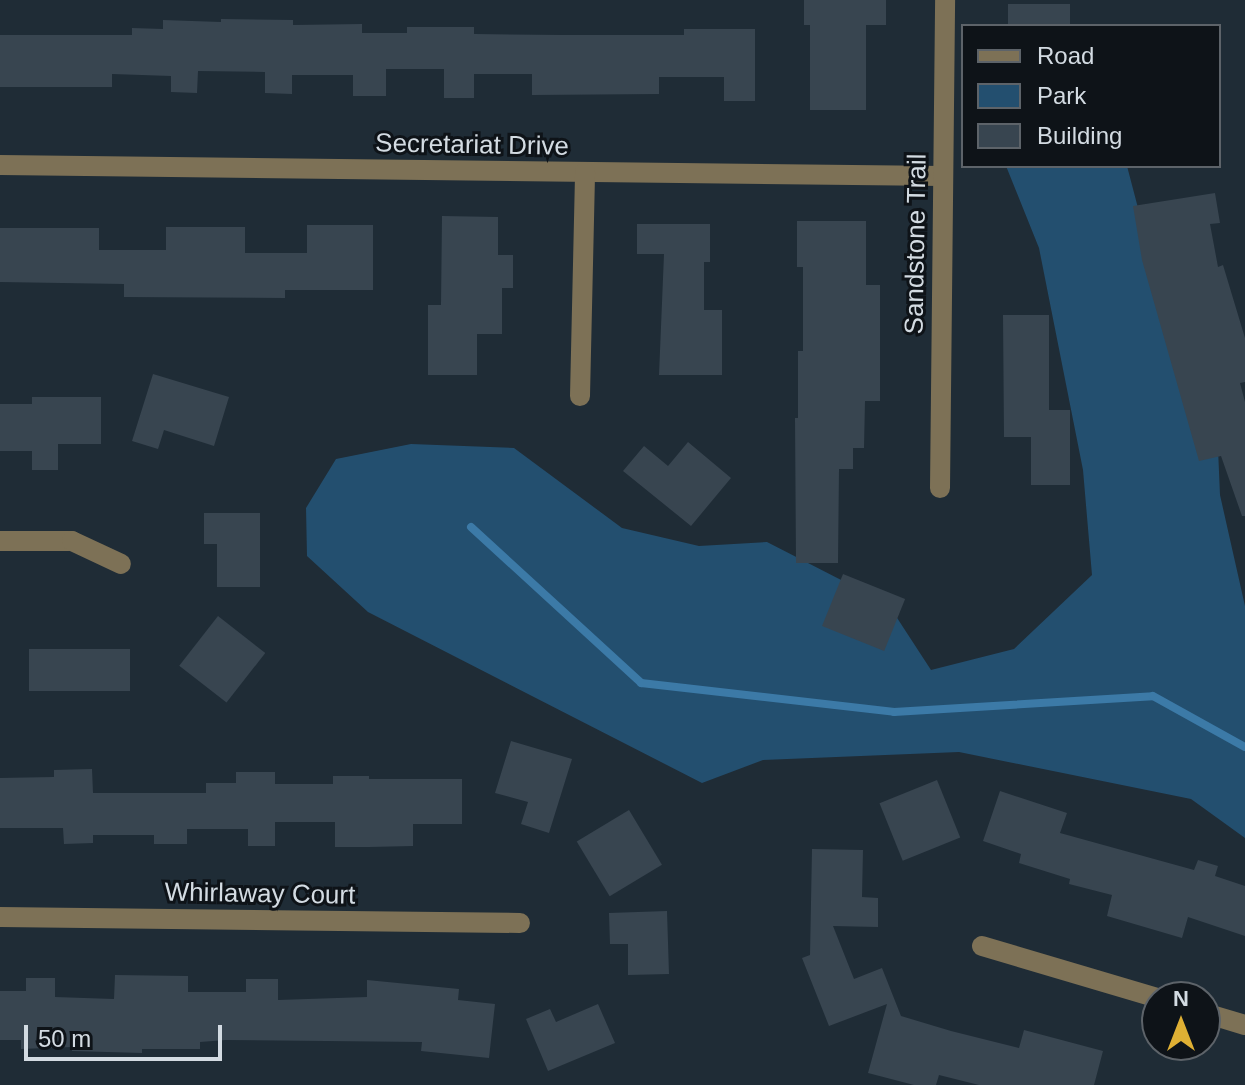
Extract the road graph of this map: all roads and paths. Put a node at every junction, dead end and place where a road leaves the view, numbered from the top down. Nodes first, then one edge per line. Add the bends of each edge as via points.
1 (945, 0) edge
2 (0, 165) edge
3 (585, 172) junction
4 (943, 176) junction
5 (580, 396) dead end
6 (940, 488) dead end
7 (0, 541) edge
8 (121, 564) dead end
9 (0, 917) edge
10 (520, 923) dead end
11 (982, 946) dead end
12 (1141, 993) edge
13 (1221, 1018) edge
14 (1245, 1025) edge

1 - 4 street, Sandstone Trail
2 - 3 street, Secretariat Drive
3 - 4 street, Secretariat Drive
3 - 5 street
4 - 6 street, Sandstone Trail
7 - 8 street via 72,541
9 - 10 street, Whirlaway Court
11 - 12 street
13 - 14 street

